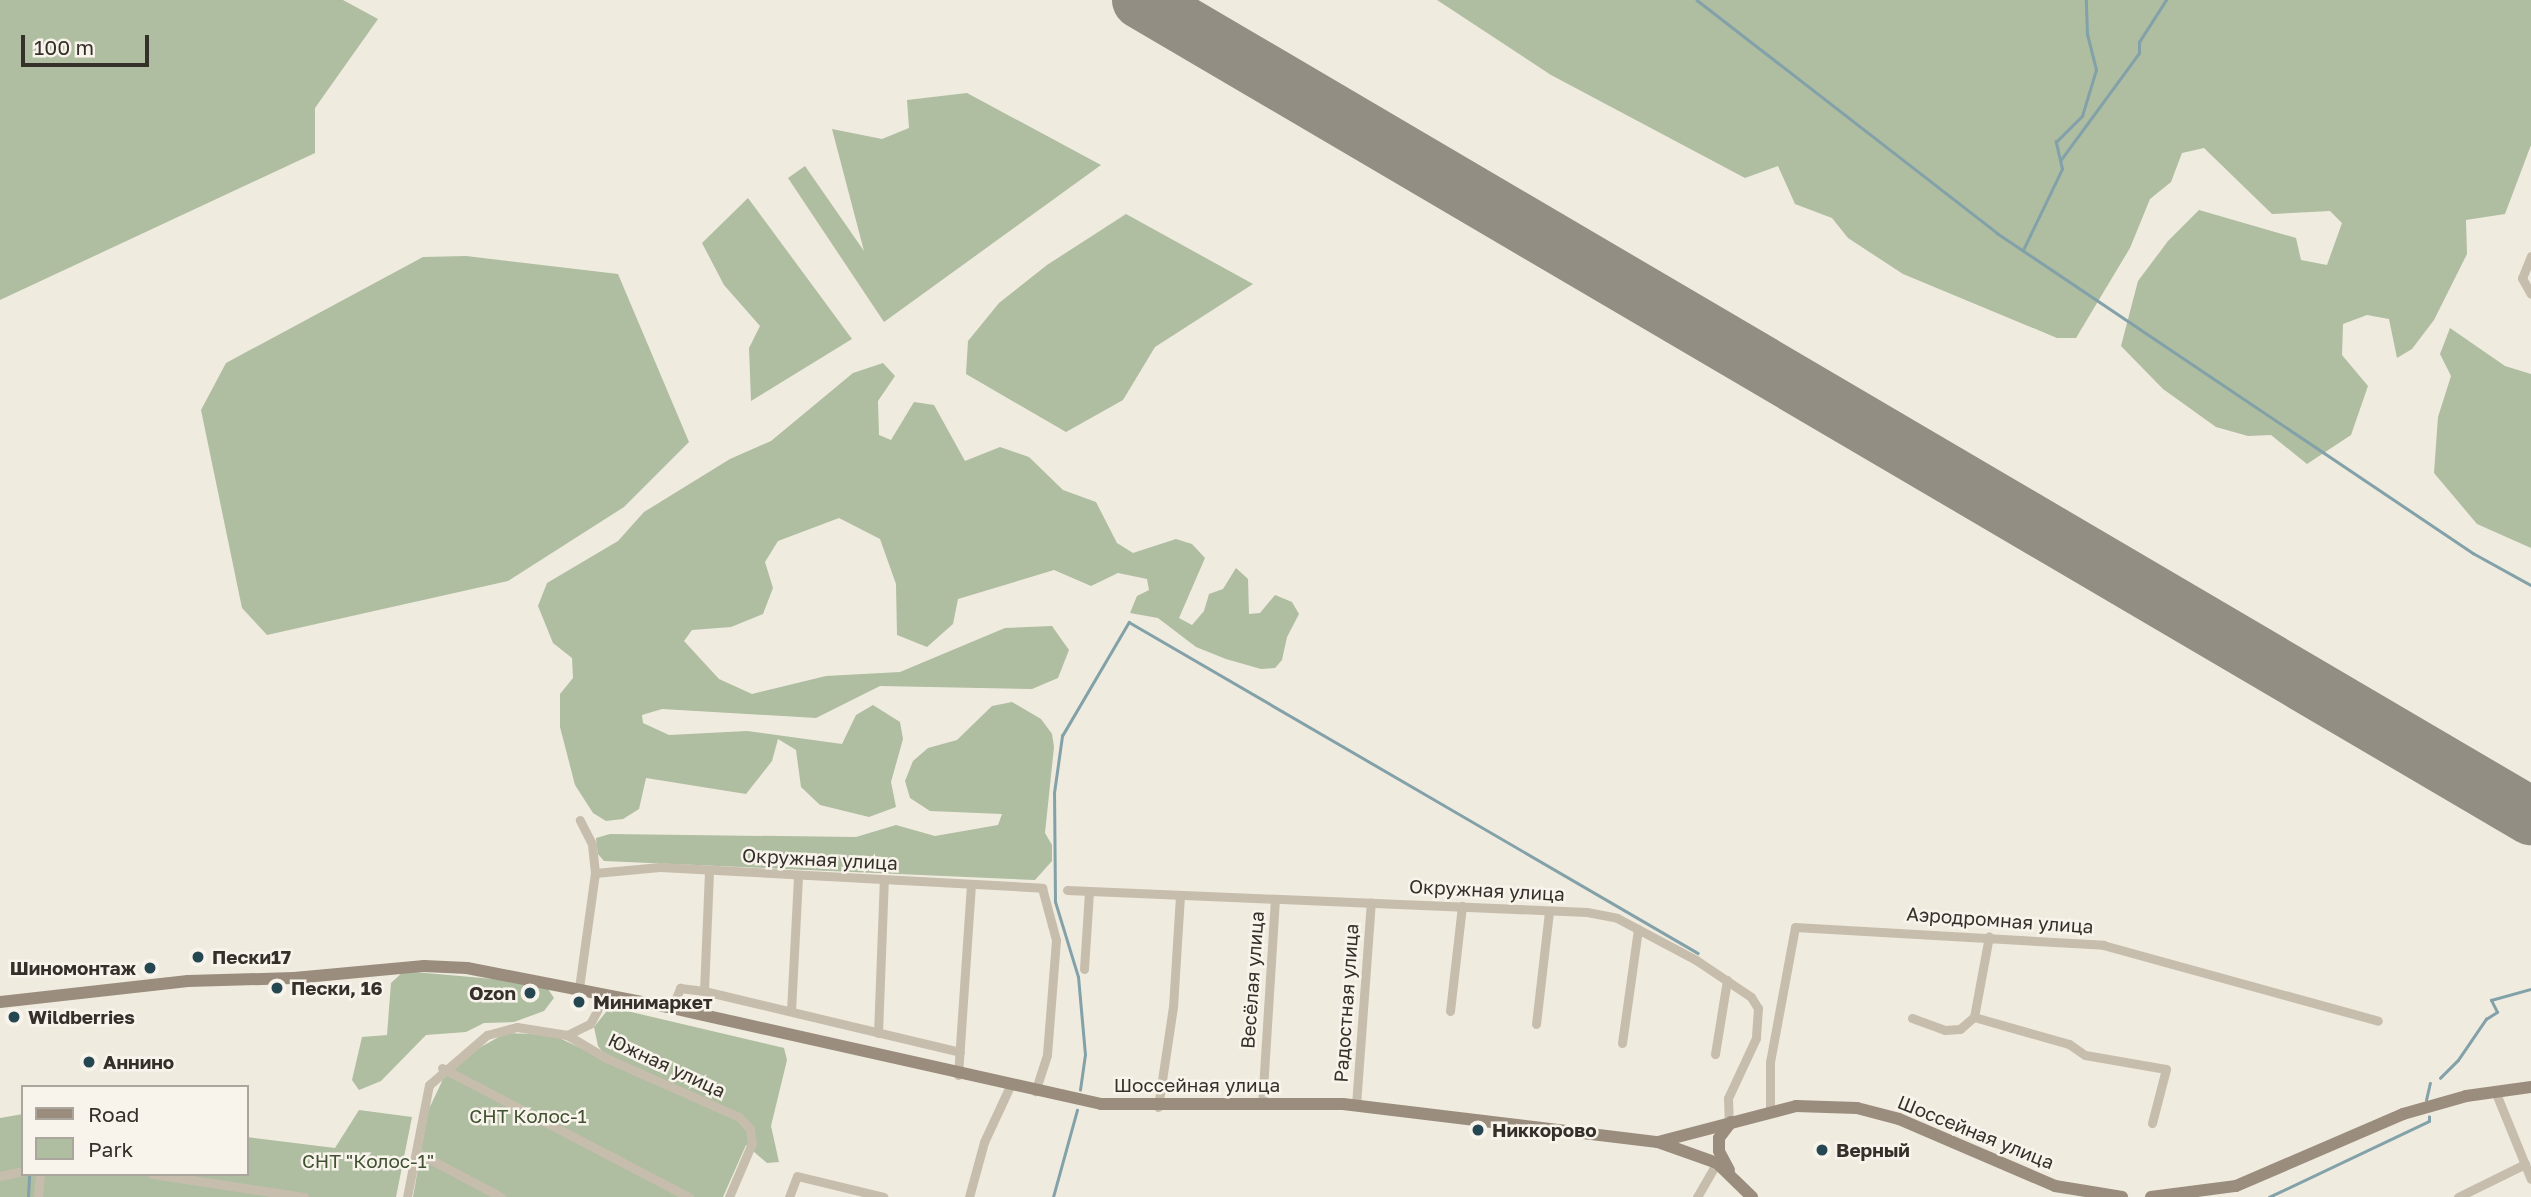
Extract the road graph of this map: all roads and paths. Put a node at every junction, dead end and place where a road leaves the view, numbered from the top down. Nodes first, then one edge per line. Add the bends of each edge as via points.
1 (2531, 256) edge
2 (2531, 294) edge
3 (580, 820) dead end
4 (709, 871) junction
5 (595, 873) junction
6 (798, 877) junction
7 (884, 880) junction
8 (971, 884) junction
9 (1067, 890) dead end
10 (1088, 892) junction
11 (1180, 895) junction
12 (1275, 899) junction
13 (1371, 903) junction
14 (1462, 906) junction
15 (1549, 912) junction
16 (1638, 929) junction
17 (1989, 936) junction
18 (1084, 969) dead end
19 (1727, 980) junction
20 (579, 988) junction
21 (704, 991) junction
22 (606, 994) junction
23 (0, 1002) edge
24 (672, 1008) junction
25 (791, 1011) junction
26 (1450, 1011) dead end
27 (1974, 1017) junction
28 (1912, 1018) dead end
29 (2378, 1021) dead end
30 (1536, 1024) dead end
31 (878, 1033) junction
32 (567, 1035) junction
33 (1622, 1042) dead end
34 (960, 1052) junction
35 (1715, 1054) dead end
36 (442, 1068) junction
37 (958, 1074) junction
38 (1010, 1086) junction
39 (2531, 1087) edge
40 (1035, 1091) junction
41 (2495, 1091) junction
42 (1262, 1105) junction
43 (1356, 1105) junction
44 (1158, 1107) junction
45 (1770, 1111) junction
46 (1731, 1120) junction
47 (2152, 1123) dead end
48 (1658, 1142) junction
49 (418, 1153) junction
50 (1717, 1163) junction
51 (2525, 1164) junction
52 (21, 1171) edge
53 (1731, 1174) junction
54 (0, 1176) edge
55 (40, 1176) edge
56 (165, 1176) edge
57 (2531, 1179) edge
58 (38, 1197) edge
59 (304, 1197) edge
60 (407, 1197) edge
61 (501, 1197) edge
62 (689, 1197) edge
63 (729, 1197) edge
64 (789, 1197) edge
65 (884, 1197) edge
66 (969, 1197) edge
67 (1697, 1197) edge
68 (1752, 1197) edge
69 (2122, 1197) edge
70 (2151, 1197) edge
71 (2458, 1197) edge

1 - 2 street via 2522,278
3 - 5 street via 592,844
4 - 5 street, Окружная улица via 635,868
4 - 6 street, Окружная улица
4 - 21 street
5 - 20 street
6 - 7 street, Окружная улица
6 - 25 street
7 - 8 street, Окружная улица
7 - 31 street
8 - 34 street
8 - 40 street, Окружная улица via 1042,888 1056,940 1047,1055
9 - 10 street, Окружная улица
10 - 11 street, Окружная улица
10 - 18 street
11 - 12 street, Окружная улица
11 - 44 street via 1173,1007
12 - 13 street, Окружная улица
12 - 42 street, Весёлая улица
13 - 14 street, Окружная улица
13 - 43 street, Радостная улица
14 - 15 street, Окружная улица
14 - 26 street
15 - 16 street, Окружная улица via 1604,914
15 - 30 street
16 - 19 street, Окружная улица
16 - 33 street
17 - 27 street
17 - 29 street, Аэродромная улица via 2070,940 2122,949
17 - 45 street, Аэродромная улица via 1795,927 1770,1062
19 - 35 street
19 - 46 street, Окружная улица via 1751,997 1759,1022 1743,1071 1728,1098
20 - 22 main road, Шоссейная улица
20 - 23 main road, Шоссейная улица via 467,968 425,966 295,978 188,981
21 - 24 street via 680,988
21 - 25 street
22 - 24 main road, Шоссейная улица
22 - 32 street via 590,1024
24 - 37 main road, Шоссейная улица
25 - 31 street
27 - 28 street via 1960,1028 1945,1030
27 - 47 street via 2069,1044 2085,1055 2166,1069
31 - 34 street
32 - 36 street via 507,1029 486,1035
32 - 63 street, Южная улица via 606,1058 739,1117 750,1129 752,1143
34 - 37 street
36 - 49 street via 429,1085 420,1112
36 - 62 street
37 - 38 main road, Шоссейная улица
38 - 40 main road, Шоссейная улица
38 - 66 street via 984,1142
39 - 41 main road
40 - 44 main road, Шоссейная улица via 1101,1104
41 - 51 street
41 - 70 main road via 2403,1114 2236,1186
42 - 43 main road, Шоссейная улица
42 - 44 main road, Шоссейная улица
43 - 48 main road, Шоссейная улица
45 - 46 main road, Шоссейная улица
45 - 69 main road, Шоссейная улица via 1796,1106 1857,1108 1899,1119 2055,1185
46 - 48 main road, Шоссейная улица
46 - 53 main road via 1722,1131 1719,1151
48 - 50 main road
49 - 60 street
49 - 61 street
50 - 53 main road
50 - 67 street
51 - 57 street
51 - 71 street
52 - 54 street
53 - 68 main road
55 - 58 street
56 - 59 street
64 - 65 street via 797,1176

